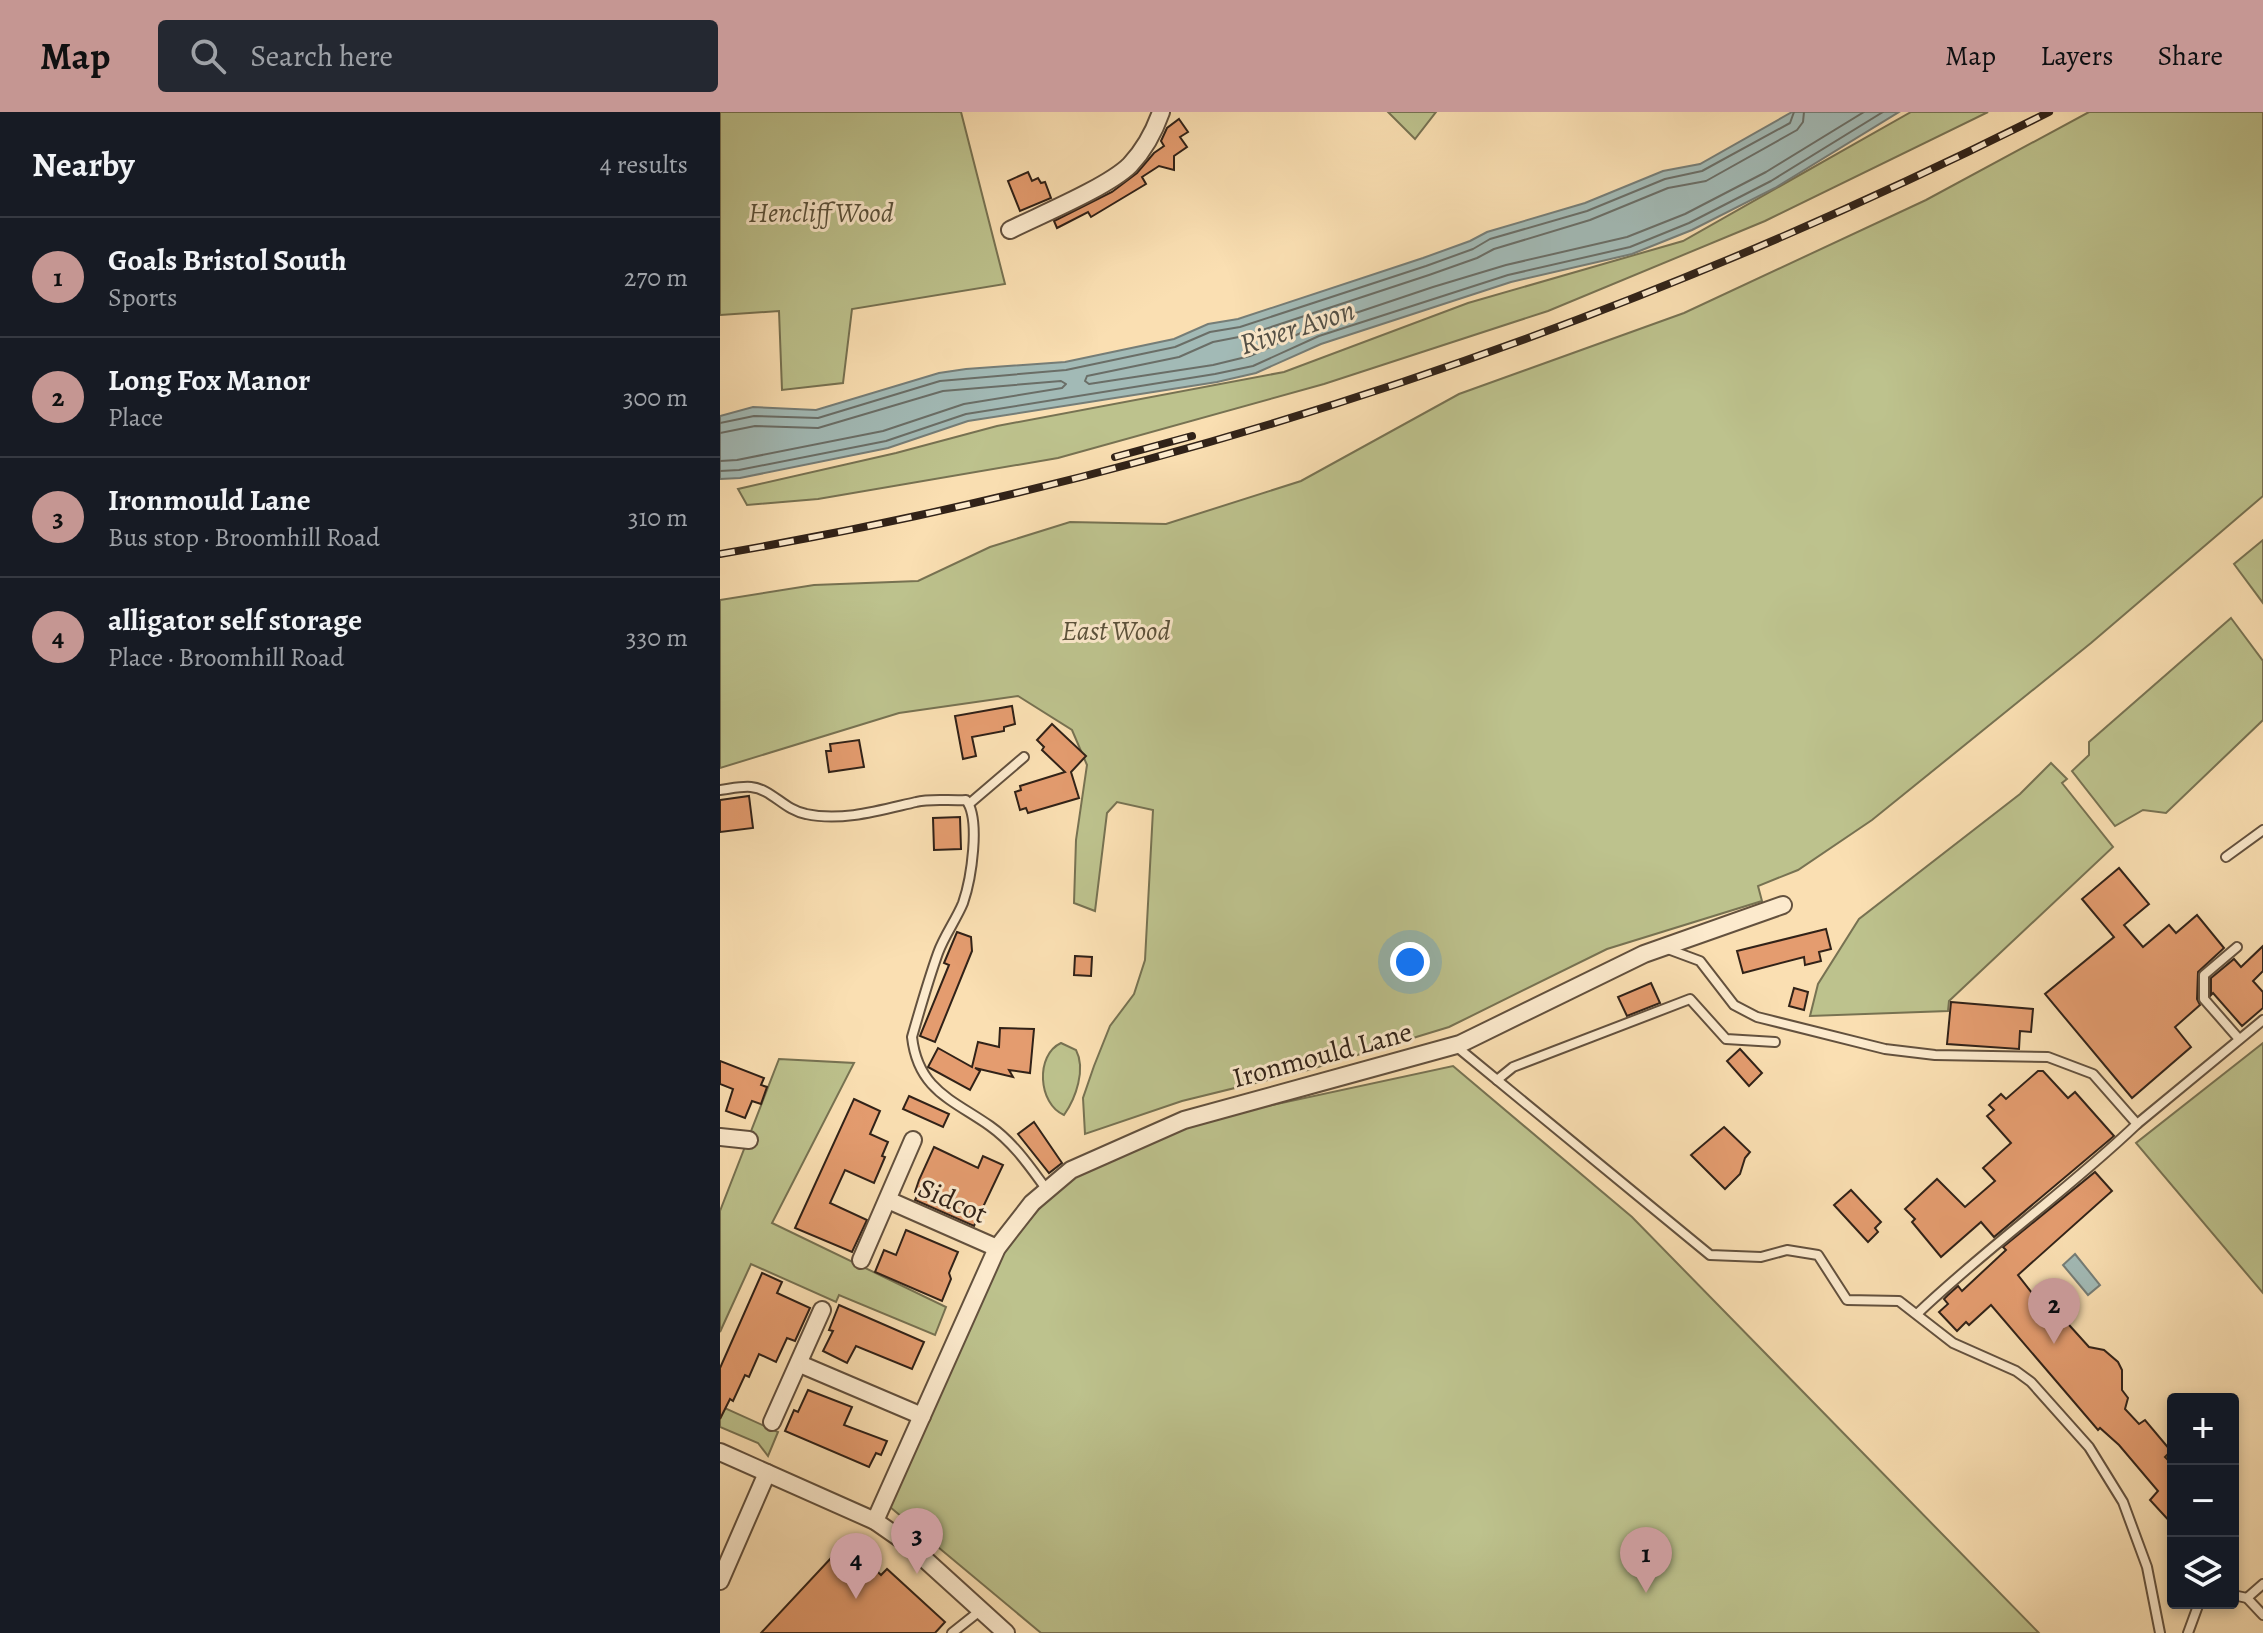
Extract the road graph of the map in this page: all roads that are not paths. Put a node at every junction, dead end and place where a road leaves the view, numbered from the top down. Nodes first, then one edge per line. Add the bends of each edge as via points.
1 (1161, 112) edge
2 (1010, 230) dead end
3 (1024, 757) dead end
4 (720, 790) edge
5 (969, 804) junction
6 (2263, 830) edge
7 (2226, 857) dead end
8 (1783, 905) dead end
9 (1664, 947) junction
10 (2237, 947) dead end
11 (2263, 1020) edge
12 (2239, 1039) junction
13 (1775, 1042) dead end
14 (1455, 1045) junction
15 (1497, 1080) junction
16 (2137, 1124) junction
17 (720, 1137) edge
18 (749, 1140) dead end
19 (913, 1140) dead end
20 (1047, 1190) junction
21 (888, 1200) junction
22 (997, 1248) junction
23 (861, 1260) dead end
24 (822, 1310) dead end
25 (1917, 1314) junction
26 (800, 1364) junction
27 (922, 1416) junction
28 (772, 1422) dead end
29 (720, 1452) edge
30 (767, 1473) junction
31 (875, 1521) junction
32 (720, 1581) edge
33 (2263, 1584) edge
34 (2239, 1596) edge
35 (2247, 1598) junction
36 (2197, 1609) edge
37 (982, 1610) junction
38 (2263, 1615) edge
39 (952, 1633) edge
40 (1006, 1633) edge
41 (2160, 1633) edge
42 (2188, 1633) edge

1 - 2 street via 1149,140 1128,167
3 - 5 lane
4 - 5 lane via 751,787 807,815 846,816 918,801
5 - 20 lane via 969,881 939,951 912,1037 913,1049 938,1092 1017,1150
6 - 7 lane
8 - 9 street, Ironmould Lane
9 - 14 street, Ironmould Lane
9 - 16 lane via 1700,961 1734,1005 1757,1017 1885,1049 2048,1057 2093,1074
10 - 12 lane via 2204,975 2204,999
11 - 12 lane
12 - 16 lane
13 - 15 lane via 1726,1039 1690,999 1513,1067
14 - 15 lane
14 - 20 street, Ironmould Lane via 1184,1120 1071,1170
15 - 25 lane via 1710,1255 1761,1257 1787,1250 1818,1255 1847,1300 1899,1301
16 - 25 lane
17 - 18 street
19 - 21 street, Sidcot
20 - 22 street, Ironmould Lane
21 - 22 street, Sidcot
21 - 23 street, Sidcot
22 - 27 street, Ironmould Lane
24 - 26 street
25 - 41 lane via 1953,1343 2031,1382 2089,1447 2123,1502 2147,1567
26 - 27 street
26 - 28 street
27 - 31 street, Ironmould Lane
29 - 30 street
30 - 31 street
30 - 32 street
31 - 37 street
33 - 35 lane
34 - 35 lane
35 - 38 lane
36 - 42 lane
37 - 39 lane
37 - 40 street

